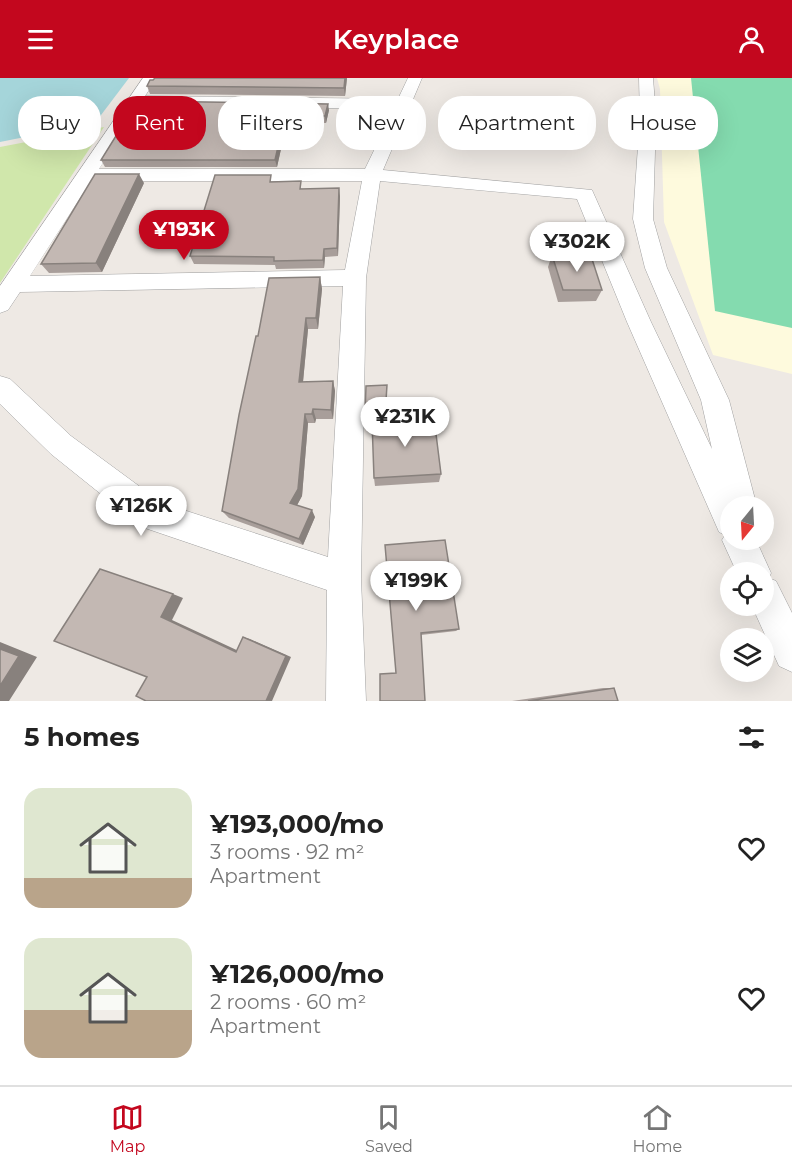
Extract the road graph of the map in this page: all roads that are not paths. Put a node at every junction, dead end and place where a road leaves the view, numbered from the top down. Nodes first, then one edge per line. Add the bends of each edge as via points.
1 (150, 78) edge
2 (415, 78) edge
3 (646, 78) edge
4 (137, 96) edge
5 (406, 96) edge
6 (206, 102) edge
7 (336, 103) edge
8 (113, 133) edge
9 (383, 150) edge
10 (85, 175) junction
11 (372, 175) junction
12 (355, 278) junction
13 (13, 284) junction
14 (0, 304) edge
15 (0, 387) edge
16 (738, 496) edge
17 (720, 499) edge
18 (344, 579) junction
19 (774, 614) edge
20 (792, 653) edge
21 (346, 701) edge

1 - 4 street
2 - 5 street
3 - 16 street via 643,219 656,268 715,400
6 - 7 street
8 - 10 street
9 - 11 street
10 - 11 street
10 - 13 street
11 - 12 street
11 - 17 street via 585,194
12 - 13 street
12 - 18 street
13 - 14 street
15 - 18 street via 61,445 153,516
18 - 21 street
19 - 20 street

